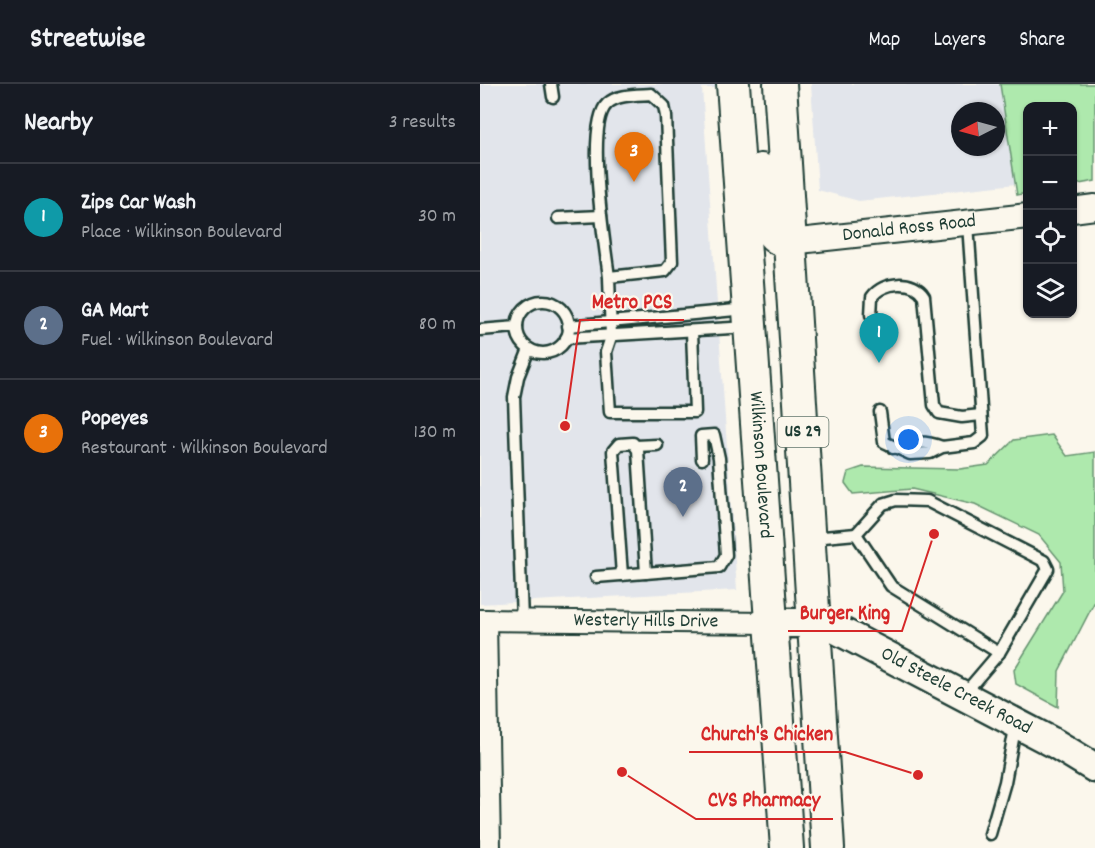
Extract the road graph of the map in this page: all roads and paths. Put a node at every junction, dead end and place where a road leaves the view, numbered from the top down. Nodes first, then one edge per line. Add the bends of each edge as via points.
1 (551, 84) edge
2 (733, 84) edge
3 (754, 84) edge
4 (780, 84) edge
5 (553, 97) dead end
6 (1095, 207) edge
7 (1077, 209) edge
8 (601, 216) junction
9 (1023, 217) edge
10 (558, 218) dead end
11 (968, 224) junction
12 (790, 242) junction
13 (609, 277) junction
14 (872, 315) dead end
15 (750, 318) junction
16 (610, 323) junction
17 (568, 326) junction
18 (517, 327) junction
19 (480, 330) edge
20 (692, 331) junction
21 (611, 337) junction
22 (566, 338) junction
23 (529, 349) junction
24 (880, 412) dead end
25 (981, 415) junction
26 (657, 445) dead end
27 (636, 446) junction
28 (702, 459) dead end
29 (856, 534) junction
30 (809, 538) junction
31 (646, 573) junction
32 (622, 574) junction
33 (596, 577) dead end
34 (483, 620) edge
35 (522, 621) junction
36 (771, 623) junction
37 (814, 623) junction
38 (999, 653) junction
39 (962, 696) junction
40 (1016, 723) junction
41 (1095, 768) edge
42 (990, 834) dead end
43 (490, 848) edge
44 (787, 848) edge
45 (828, 848) edge

1 - 5 lane
2 - 15 main road, Wilkinson Boulevard / US 29
3 - 12 main road via 766,219 774,236
4 - 12 main road, US 29
6 - 7 street
8 - 10 lane
8 - 13 lane
8 - 13 lane via 596,181 600,120 605,105 616,98 651,94 664,106 666,116 672,262 665,271
9 - 11 street, Donald Ross Road
11 - 12 street, Donald Ross Road
11 - 25 lane
12 - 30 main road, US 29
13 - 16 lane
14 - 25 lane via 872,297 885,286 906,285 920,290 924,296 934,405 939,413 951,416
15 - 16 lane
15 - 20 lane
15 - 36 main road, Wilkinson Boulevard / US 29
16 - 17 lane
16 - 21 lane
17 - 18 lane via 564,312 544,301 528,306
17 - 22 lane
18 - 19 lane
18 - 23 lane via 518,336
20 - 21 lane
20 - 21 lane via 697,408 691,414 610,412 606,352
21 - 22 lane
22 - 23 lane via 552,351
23 - 35 lane via 514,402
24 - 25 lane via 884,442 893,448 909,443 929,442 942,447 974,443 983,436
26 - 27 lane
27 - 31 lane
27 - 32 lane via 619,444 613,450
28 - 31 lane via 701,436 714,435 726,555 723,563 718,567
29 - 30 lane
29 - 38 lane via 891,586
29 - 38 lane via 883,504 896,500 927,501 1044,561 1048,569
30 - 37 main road, US 29
31 - 32 lane
32 - 33 lane
34 - 35 street, Westerly Hills Drive
34 - 43 street
35 - 36 street, Westerly Hills Drive
36 - 37 main road, Westerly Hills Drive
36 - 44 main road, Wilkinson Boulevard / US 29
37 - 39 main road, Old Steele Creek Road via 845,633
37 - 45 main road, US 29
38 - 39 lane
39 - 40 main road, Old Steele Creek Road
40 - 41 main road, Old Steele Creek Road
40 - 42 lane

